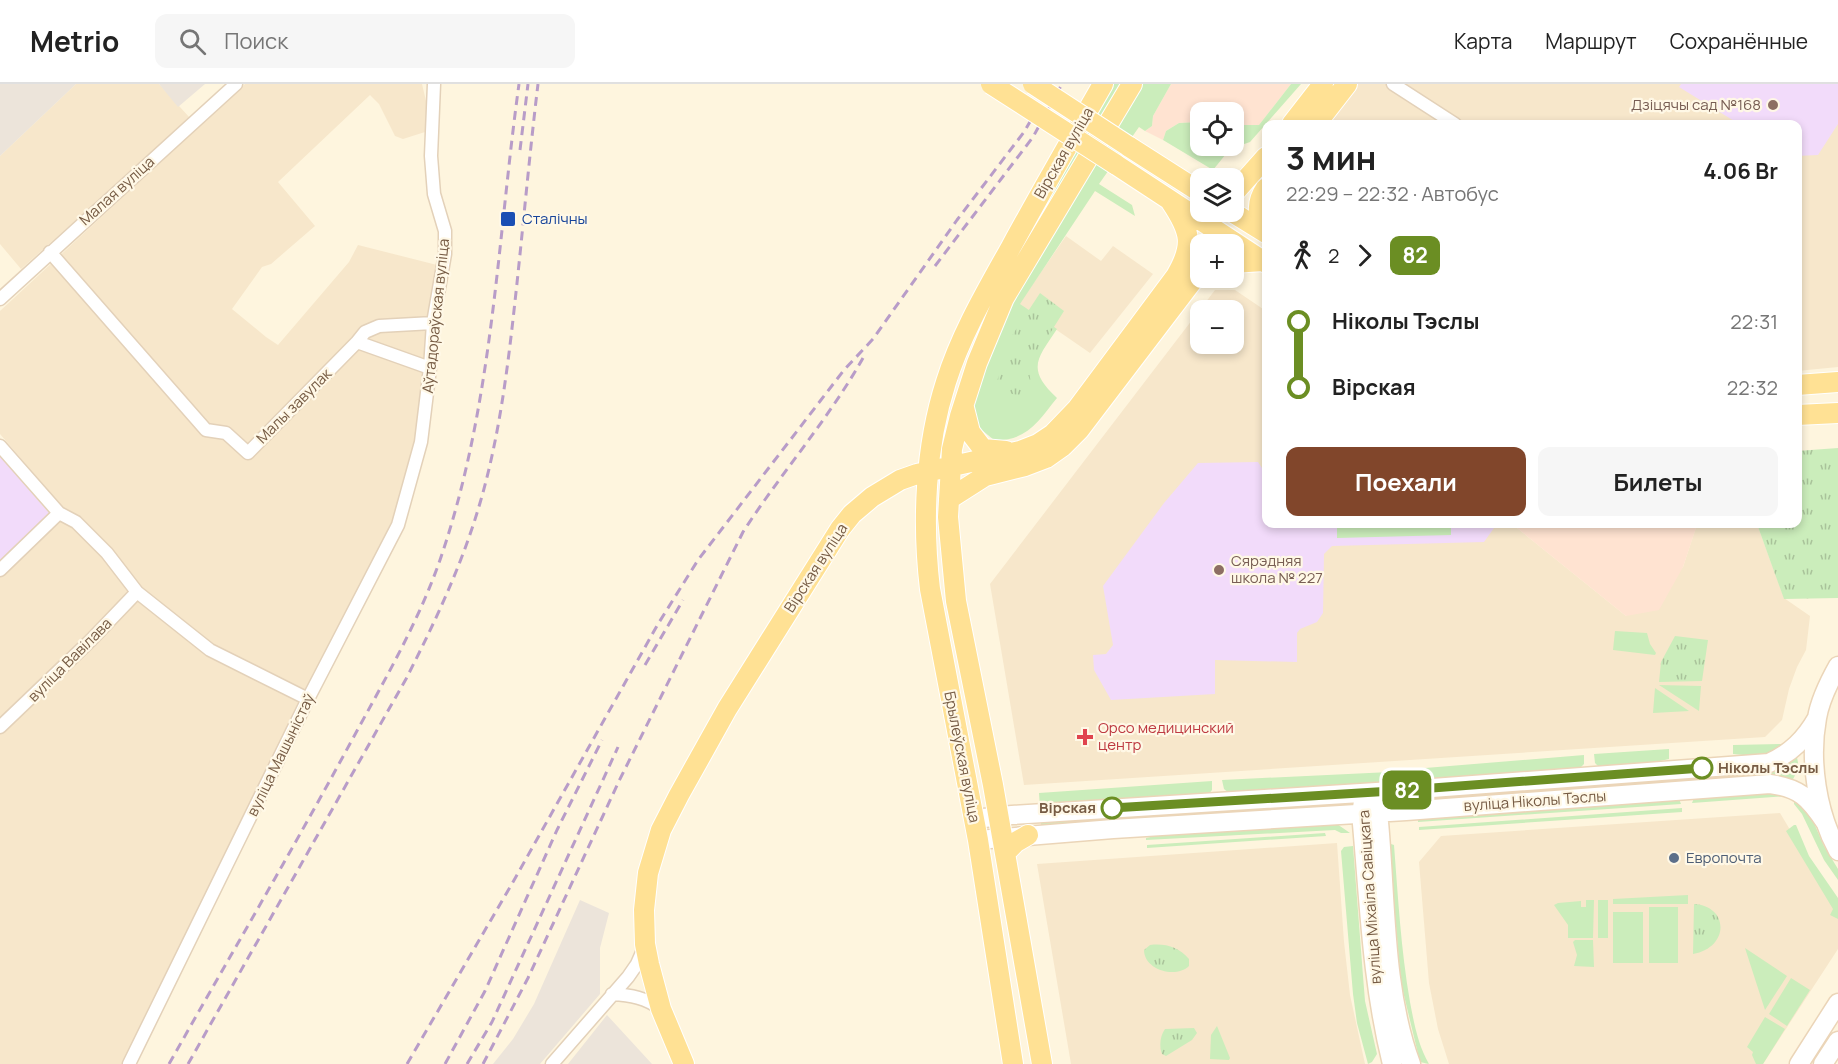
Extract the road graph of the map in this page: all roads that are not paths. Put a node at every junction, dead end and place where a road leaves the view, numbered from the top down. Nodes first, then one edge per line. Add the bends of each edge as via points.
1 (236, 84) edge
2 (434, 84) edge
3 (991, 84) edge
4 (1033, 84) edge
5 (1103, 84) edge
6 (1132, 84) edge
7 (1323, 84) edge
8 (1347, 84) edge
9 (1393, 84) edge
10 (1295, 120) edge
11 (1319, 120) edge
12 (1449, 120) edge
13 (1262, 161) edge
14 (1244, 182) edge
15 (1190, 185) edge
16 (1262, 194) edge
17 (1171, 202) junction
18 (1244, 219) edge
19 (1262, 220) edge
20 (1262, 231) edge
21 (1212, 234) edge
22 (50, 252) junction
23 (1244, 252) edge
24 (1262, 260) edge
25 (1262, 262) edge
26 (1244, 263) edge
27 (1190, 285) edge
28 (0, 299) edge
29 (433, 323) junction
30 (357, 342) junction
31 (430, 368) junction
32 (1838, 382) edge
33 (1802, 385) edge
34 (963, 405) junction
35 (1838, 413) edge
36 (1802, 416) edge
37 (421, 442) joint
38 (0, 446) edge
39 (1030, 448) junction
40 (951, 466) junction
41 (929, 471) junction
42 (949, 499) junction
43 (59, 513) junction
44 (0, 570) edge
45 (137, 592) junction
46 (1838, 666) edge
47 (308, 699) junction
48 (1817, 718) junction
49 (0, 727) edge
50 (1369, 793) junction
51 (1370, 813) junction
52 (1006, 816) junction
53 (974, 819) junction
54 (1825, 822) junction
55 (1028, 835) joint
56 (978, 840) junction
57 (1004, 845) junction
58 (1838, 851) edge
59 (645, 944) junction
60 (1028, 987) junction
61 (1001, 992) junction
62 (612, 994) junction
63 (1838, 1003) edge
64 (662, 1009) junction
65 (1838, 1041) edge
66 (129, 1064) edge
67 (552, 1064) edge
68 (684, 1064) edge
69 (1013, 1064) edge
70 (1042, 1064) edge
71 (1392, 1064) edge
72 (1411, 1064) edge
73 (1799, 1064) edge
74 (1823, 1064) edge

1 - 22 street, Малая вуліца
2 - 29 street, Аўтадораўская вуліца via 432,175 445,231 445,254
3 - 17 main road, bridge
4 - 15 main road, bridge
5 - 41 main road, Вірская вуліца via 984,295 955,356 936,423
6 - 34 main road, Вірская вуліца via 1004,298
7 - 10 main road
8 - 11 main road
9 - 12 street
13 - 14 main road
16 - 19 main road
17 - 21 main road
17 - 39 main road via 1181,217 1188,243 1186,258 1176,276 1077,409 1053,435
18 - 20 main road
22 - 28 street, Малая вуліца
22 - 30 street, Малы завулак via 206,429 226,433 248,453
23 - 24 main road
25 - 26 main road
27 - 42 main road via 1063,446 1035,463 980,478
29 - 30 street, Малы завулак via 379,326 365,332
29 - 31 street, Аўтадораўская вуліца
30 - 31 street
31 - 37 street, Аўтадораўская вуліца
32 - 33 main road
34 - 39 main road via 970,432 983,449
34 - 40 main road, Вірская вуліца
35 - 36 main road
37 - 47 street, вуліца Машыністаў via 398,525
38 - 43 street
39 - 40 main road
40 - 41 main road
40 - 42 main road, Брылеўская вуліца
41 - 53 main road, Брылеўская вуліца via 930,590
41 - 59 main road, Вірская вуліца via 892,484 852,514 727,709 661,830 648,873
42 - 52 main road, Брылеўская вуліца via 956,601 995,794
43 - 44 street
43 - 45 street via 76,522 107,553
45 - 47 street via 210,650
45 - 49 street, вуліца Вавілава
46 - 48 main road
47 - 66 street, вуліца Машыністаў
48 - 50 main road, вуліца Ніколы Тэслы via 1795,747 1769,763
48 - 54 main road via 1816,772
50 - 51 main road, вуліца Міхаіла Савіцкага via 1364,800
50 - 52 main road, вуліца Ніколы Тэслы
51 - 54 main road, вуліца Ніколы Тэслы via 1770,784 1803,795
51 - 55 main road, вуліца Ніколы Тэслы
51 - 71 main road, вуліца Міхаіла Савіцкага via 1375,981
51 - 72 main road, вуліца Міхаіла Савіцкага via 1392,980
52 - 53 main road, вуліца Ніколы Тэслы
52 - 57 main road, Брылеўская вуліца
53 - 56 main road, Брылеўская вуліца
54 - 58 main road
55 - 57 main road
56 - 57 main road
56 - 61 main road, Брылеўская вуліца
57 - 60 main road, Брылеўская вуліца
59 - 62 street via 638,964
59 - 64 main road, Вірская вуліца
60 - 61 main road
60 - 70 main road, Брылеўская вуліца
61 - 69 main road, Брылеўская вуліца
62 - 64 street via 638,997
62 - 67 street
63 - 73 main road
64 - 68 main road, Вірская вуліца
65 - 74 main road

